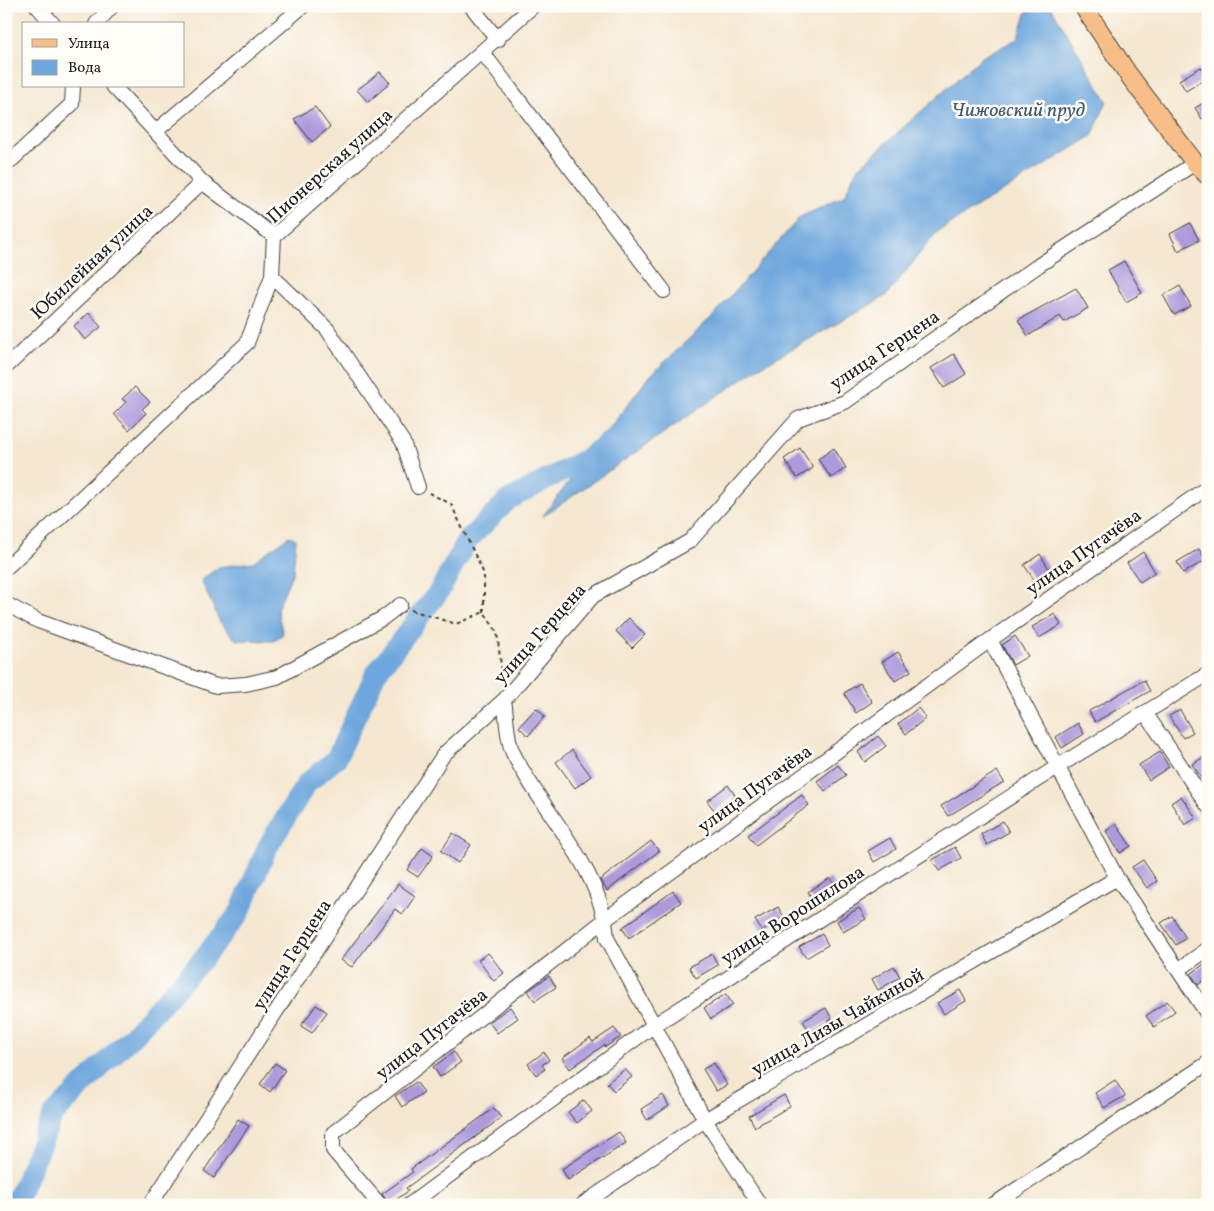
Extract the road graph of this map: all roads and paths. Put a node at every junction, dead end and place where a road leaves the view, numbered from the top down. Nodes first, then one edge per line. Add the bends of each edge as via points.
1 (37, 6) edge
2 (112, 6) edge
3 (303, 6) edge
4 (471, 6) edge
5 (533, 6) edge
6 (1083, 6) edge
7 (51, 22) edge
8 (98, 22) edge
9 (498, 40) junction
10 (483, 53) junction
11 (73, 88) edge
12 (115, 88) edge
13 (156, 131) junction
14 (1195, 163) junction
15 (6, 165) edge
16 (1208, 176) edge
17 (202, 182) junction
18 (274, 236) junction
19 (272, 276) junction
20 (664, 291) dead end
21 (6, 367) edge
22 (418, 487) joint
23 (1208, 487) edge
24 (6, 568) edge
25 (6, 604) edge
26 (400, 606) joint
27 (484, 612) junction
28 (990, 640) junction
29 (1208, 674) edge
30 (504, 700) junction
31 (1146, 714) junction
32 (1057, 767) junction
33 (1208, 806) edge
34 (1117, 878) junction
35 (606, 919) junction
36 (1208, 949) edge
37 (1178, 970) junction
38 (1208, 1014) edge
39 (653, 1026) junction
40 (1208, 1063) edge
41 (705, 1120) junction
42 (150, 1205) edge
43 (380, 1205) edge
44 (409, 1205) edge
45 (582, 1205) edge
46 (760, 1205) edge
47 (993, 1205) edge

1 - 7 street
2 - 8 street
3 - 13 street
4 - 9 street
5 - 9 street, Пионерская улица
6 - 14 main road via 1128,74
9 - 10 street, Пионерская улица
10 - 18 street, Пионерская улица
10 - 20 street
11 - 15 street via 72,104
12 - 13 street
13 - 17 street
14 - 16 main road
14 - 30 street, улица Герцена via 1039,265 845,402 798,419 690,541 593,596
17 - 18 street
17 - 21 street, Юбилейная улица
18 - 19 street, Пионерская улица
19 - 22 street via 327,330 403,442
19 - 24 street, Пионерская улица via 247,343
22 - 27 path via 450,504 484,574
23 - 28 street, улица Пугачёва
25 - 26 street via 38,621 216,686 277,677
26 - 27 path via 456,624
27 - 30 path via 497,632
28 - 32 street
28 - 35 street, улица Пугачёва
29 - 31 street, улица Ворошилова
30 - 35 street via 512,751 586,870
30 - 42 street, улица Герцена via 444,754
31 - 32 street, улица Ворошилова
31 - 33 street
32 - 34 street
32 - 39 street, улица Ворошилова
34 - 37 street
34 - 41 street, улица Лизы Чайкиной
35 - 39 street via 607,938
35 - 43 street, улица Пугачёва via 333,1133 333,1150
36 - 37 street
37 - 38 street
39 - 41 street
39 - 44 street, улица Ворошилова
40 - 47 street
41 - 45 street, улица Лизы Чайкиной
41 - 46 street

